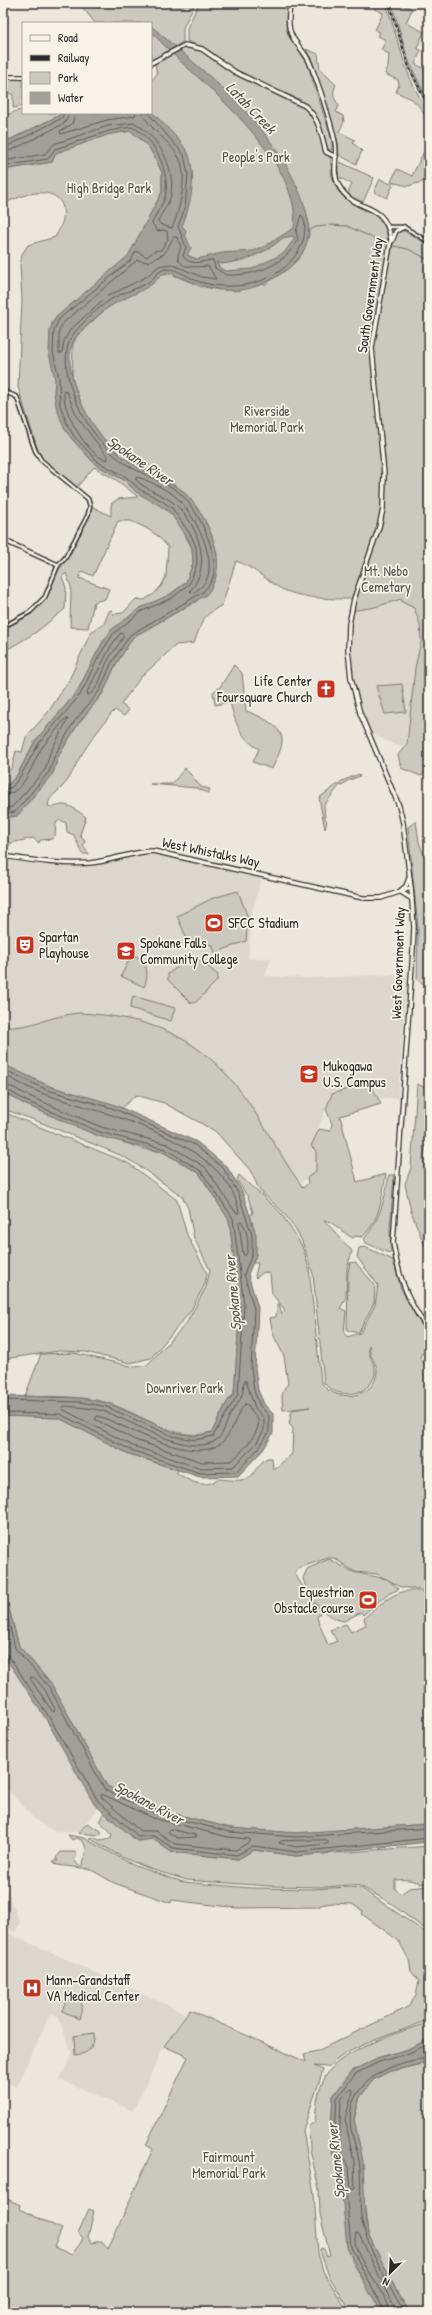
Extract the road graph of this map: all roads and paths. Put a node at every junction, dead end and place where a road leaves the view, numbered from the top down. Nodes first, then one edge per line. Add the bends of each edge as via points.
1 (290, 3) edge
2 (152, 63) edge
3 (3, 77) edge
4 (22, 78) edge
5 (336, 156) junction
6 (389, 227) junction
7 (404, 227) junction
8 (429, 242) edge
9 (390, 244) junction
10 (3, 391) edge
11 (3, 540) edge
12 (58, 565) junction
13 (354, 599) joint
14 (3, 627) edge
15 (3, 856) edge
16 (409, 875) junction
17 (410, 889) junction
18 (398, 893) junction
19 (412, 899) junction
20 (429, 1330) edge

1 - 5 main road, South Government Way via 290,32 306,54 312,68 335,141
2 - 5 main road via 188,44 202,49 235,72 305,106 321,129 326,152
3 - 4 main road
5 - 6 main road, South Government Way via 336,180 344,194 382,215
6 - 7 street
6 - 9 main road, South Government Way
7 - 8 street
7 - 9 main road via 396,231
9 - 13 main road, South Government Way via 372,348 384,474 383,509 380,527
10 - 12 street via 17,397 38,455 48,468 88,499 88,515 65,558
11 - 12 main road
12 - 14 street via 44,597 35,608
13 - 16 main road, West Government Way via 348,638 351,678 360,713 399,806
15 - 18 main road, West Whistalks Way via 90,863 139,851 153,851 363,898 380,898
16 - 17 main road, West Government Way
16 - 18 main road via 406,886
17 - 18 main road, West Whistalks Way
17 - 19 main road, West Government Way
18 - 19 main road via 405,893
19 - 20 main road, West Government Way via 413,950 393,1243 402,1285 411,1305

